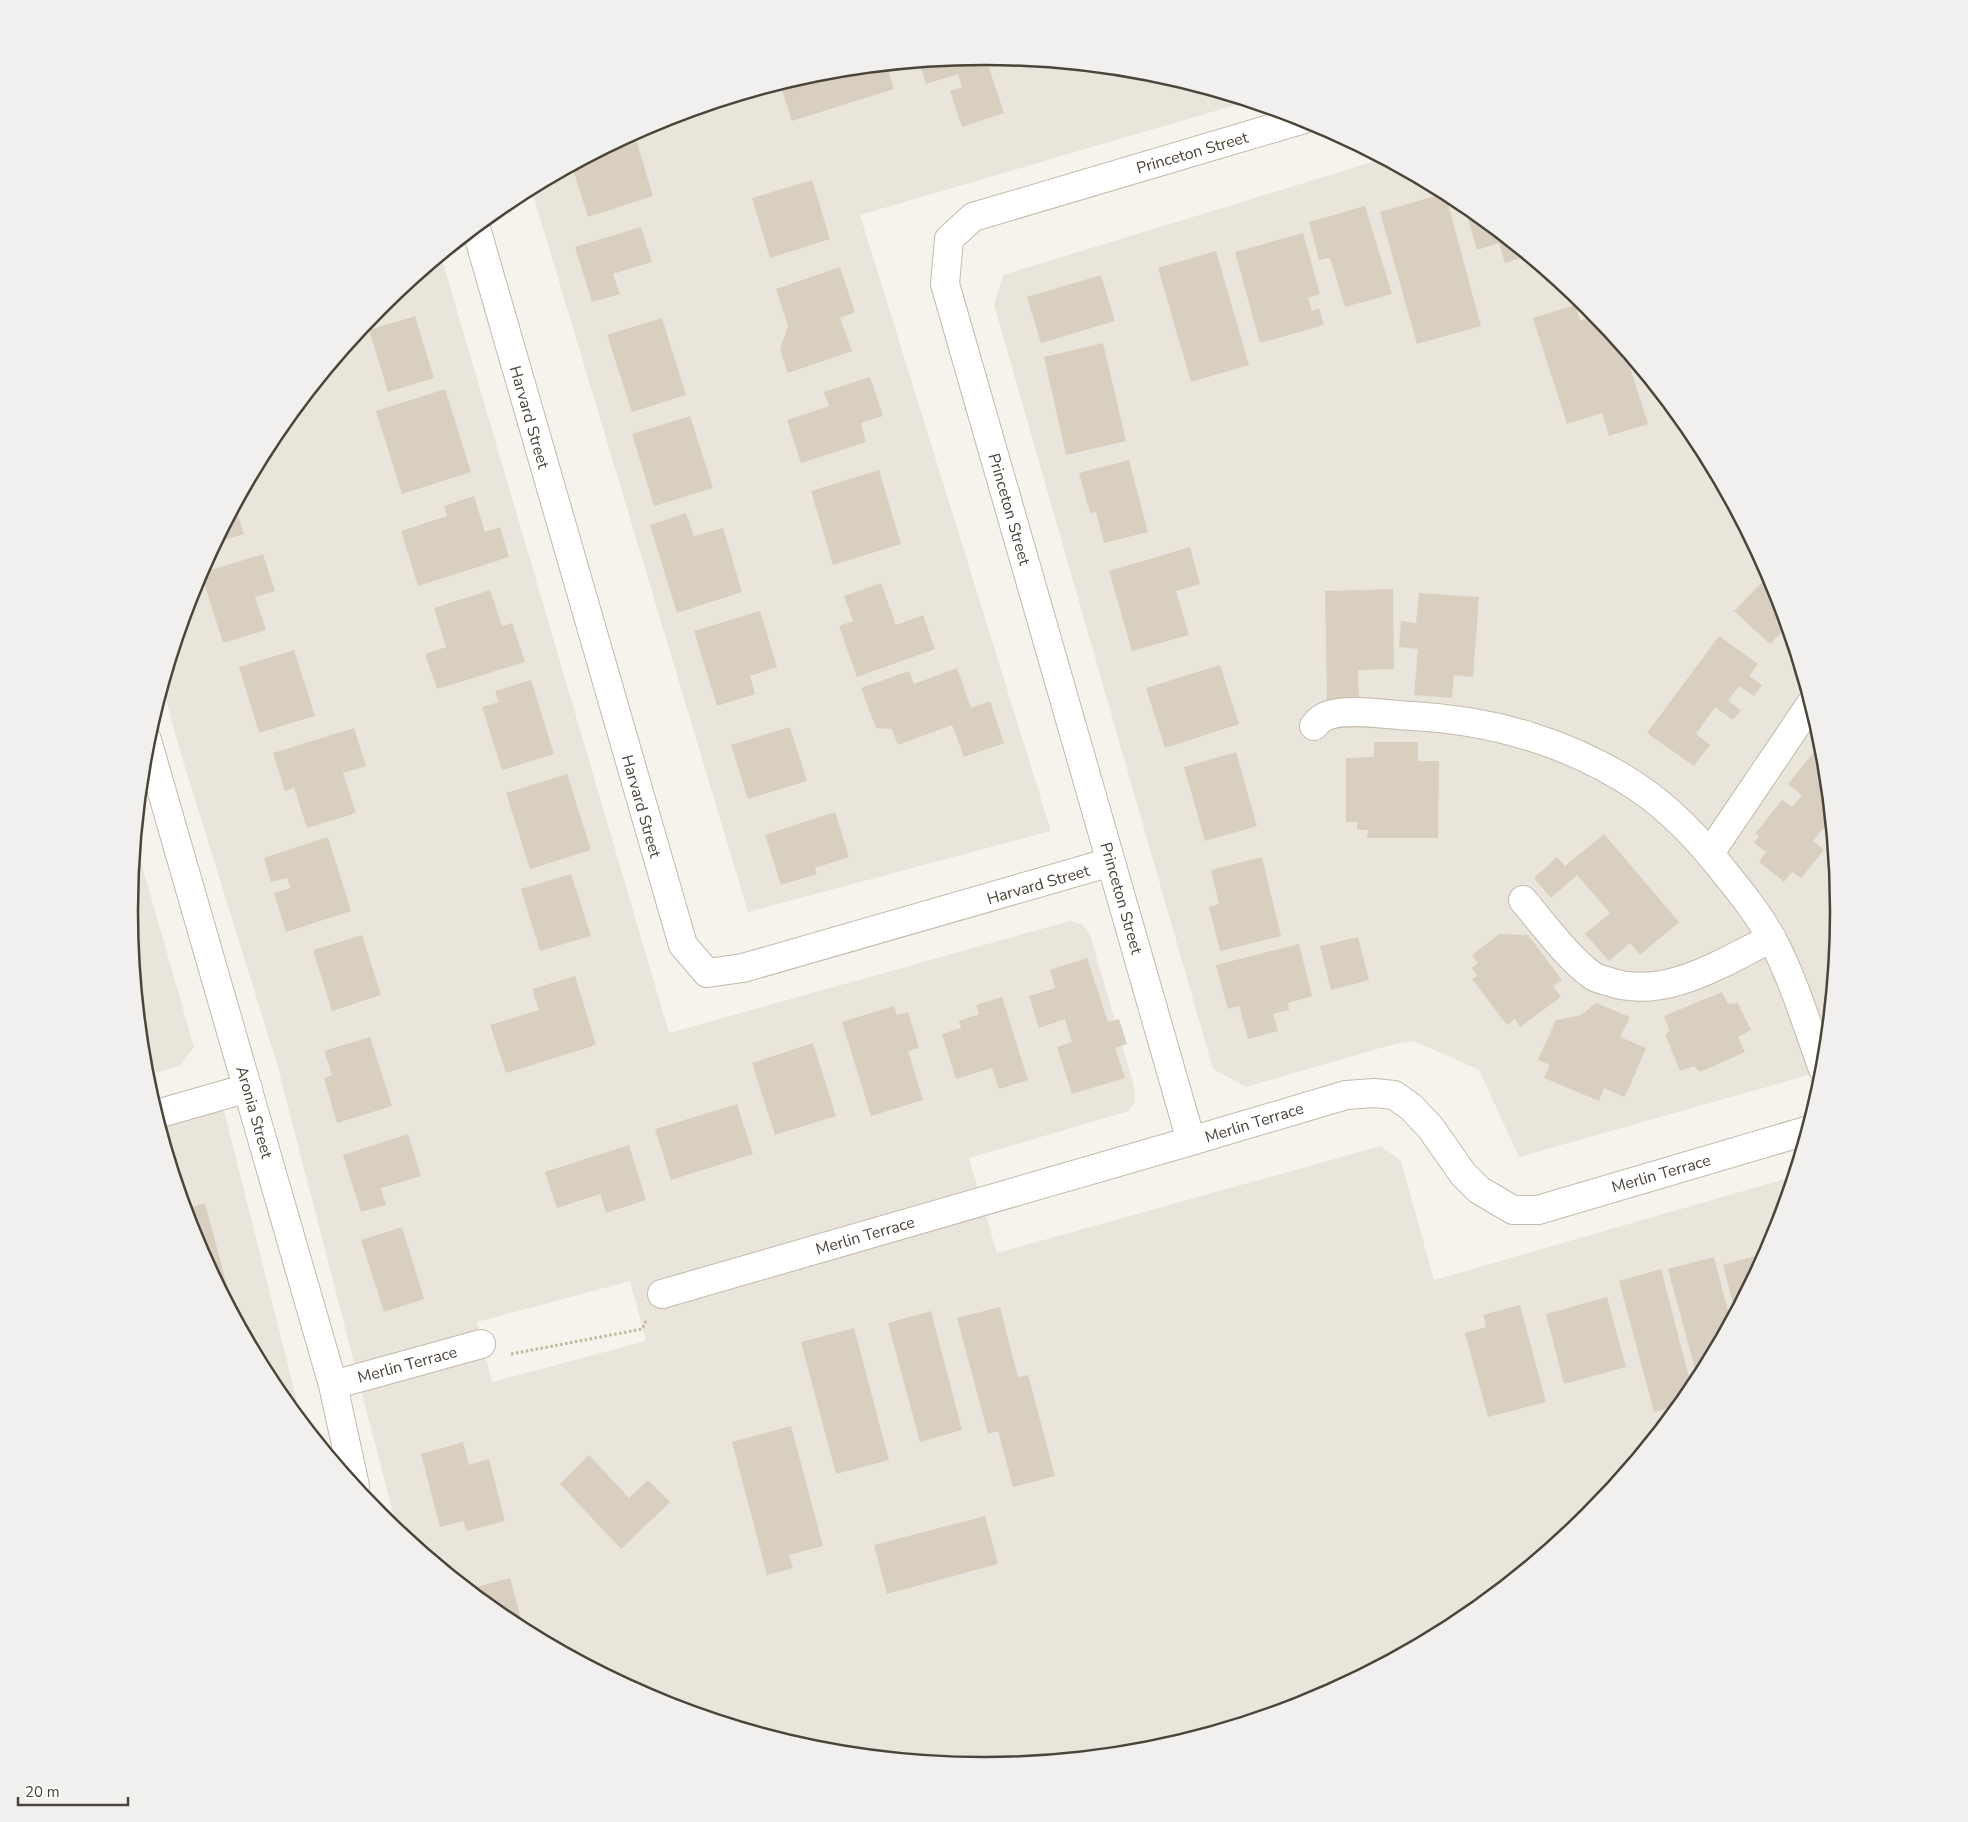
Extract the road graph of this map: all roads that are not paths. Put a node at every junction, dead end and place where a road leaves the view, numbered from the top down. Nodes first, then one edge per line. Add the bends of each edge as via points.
1 (1291, 123) edge
2 (478, 234) edge
3 (1806, 711) edge
4 (1314, 726) dead end
5 (151, 764) edge
6 (1710, 853) junction
7 (1112, 862) junction
8 (1524, 900) dead end
9 (1772, 938) junction
10 (1818, 1054) edge
11 (248, 1088) junction
12 (163, 1112) edge
13 (1801, 1132) edge
14 (1192, 1141) junction
15 (662, 1294) road end
16 (481, 1344) road end
17 (333, 1385) junction
18 (352, 1474) edge

1 - 7 street, Princeton Street via 973,217 949,239 945,284
2 - 7 street, Harvard Street via 683,945 707,973 743,968
3 - 6 street
4 - 6 street via 1320,719 1340,712 1444,718 1501,727 1568,750 1611,770 1642,790
5 - 11 street, Aronia Street
6 - 9 street via 1753,906
7 - 14 street, Princeton Street
8 - 9 street via 1561,946 1594,977 1620,986 1666,984 1700,974
9 - 10 street
11 - 12 street
11 - 17 street, Aronia Street
13 - 14 street, Merlin Terrace via 1538,1210 1513,1210 1479,1190 1463,1174 1430,1127 1394,1095 1346,1095
14 - 15 street, Merlin Terrace
16 - 17 street, Merlin Terrace
17 - 18 street, Aronia Street

